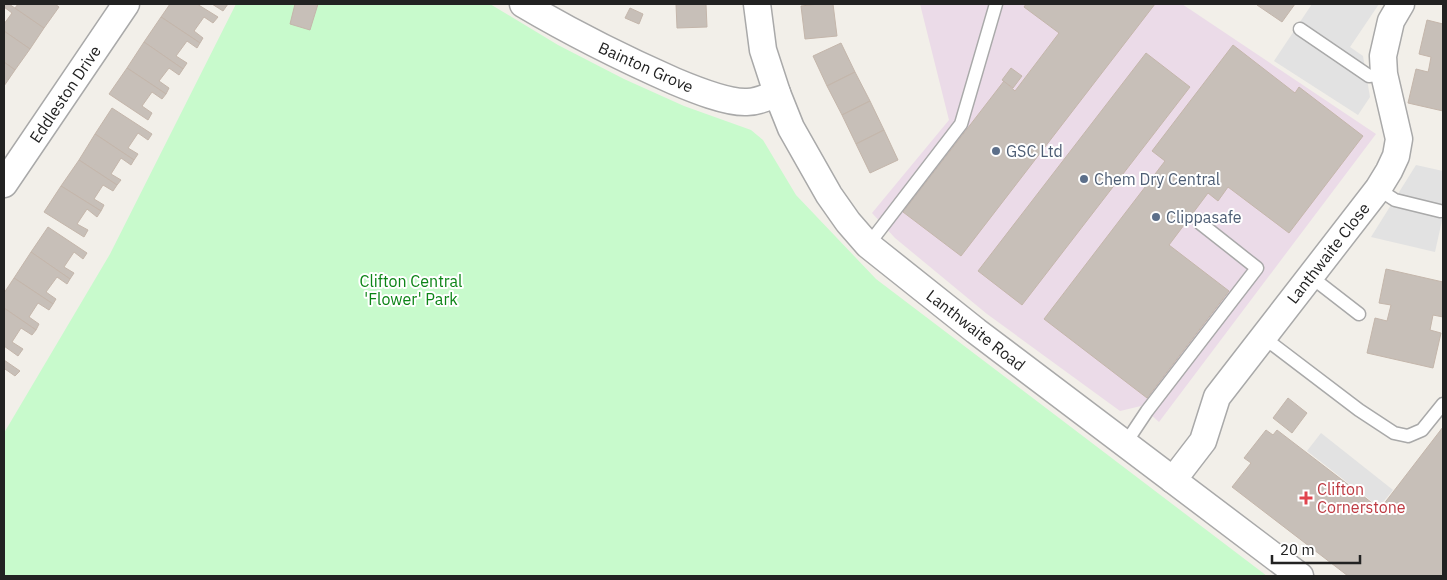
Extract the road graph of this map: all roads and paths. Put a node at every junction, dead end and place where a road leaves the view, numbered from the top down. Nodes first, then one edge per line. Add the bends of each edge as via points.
1 (126, 4) edge
2 (524, 4) edge
3 (757, 4) edge
4 (996, 4) edge
5 (1397, 5) edge
6 (1300, 29) dead end
7 (1384, 74) junction
8 (776, 93) junction
9 (8, 167) edge
10 (1378, 189) junction
11 (1440, 211) dead end
12 (1200, 223) dead end
13 (868, 245) junction
14 (1310, 276) junction
15 (1359, 314) dead end
16 (1263, 338) junction
17 (1443, 404) edge
18 (1125, 444) junction
19 (1173, 480) junction
20 (1300, 576) edge

1 - 9 street, Eddleston Drive
2 - 8 street, Bainton Grove via 614,54 691,88 748,102
3 - 8 street, Lanthwaite Road via 763,50
4 - 13 lane via 961,124
5 - 7 street, Lanthwaite Close via 1386,38
6 - 7 lane via 1369,76
7 - 10 street, Lanthwaite Close via 1400,139 1396,156
8 - 13 street, Lanthwaite Road via 791,128 828,195
10 - 11 lane via 1395,200
10 - 14 street, Lanthwaite Close
12 - 18 lane via 1257,268
13 - 18 street, Lanthwaite Road
14 - 15 lane
14 - 16 street, Lanthwaite Close
16 - 17 lane via 1394,433 1408,436 1422,430
16 - 19 street, Lanthwaite Close via 1217,397 1203,441
18 - 19 street, Lanthwaite Road
19 - 20 street, Lanthwaite Road

